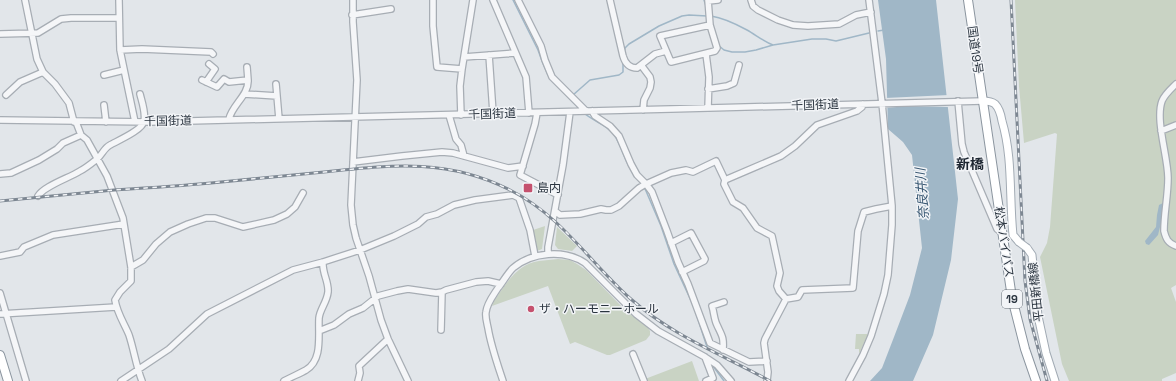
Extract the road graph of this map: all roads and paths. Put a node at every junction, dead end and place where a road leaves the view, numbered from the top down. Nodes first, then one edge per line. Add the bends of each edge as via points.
1 (25, 0) edge
2 (119, 0) edge
3 (353, 0) edge
4 (433, 0) edge
5 (472, 0) edge
6 (493, 0) edge
7 (518, 0) edge
8 (610, 0) edge
9 (708, 0) edge
10 (718, 0) edge
11 (751, 0) edge
12 (869, 0) edge
13 (968, 0) edge
14 (391, 10) dead end
15 (871, 12) junction
16 (352, 15) junction
17 (119, 18) junction
18 (710, 25) junction
19 (0, 34) edge
20 (31, 34) junction
21 (120, 50) junction
22 (666, 51) junction
23 (515, 52) junction
24 (213, 54) dead end
25 (706, 54) junction
26 (489, 55) junction
27 (464, 57) junction
28 (209, 64) dead end
29 (641, 65) junction
30 (739, 65) dead end
31 (247, 67) dead end
32 (462, 69) junction
33 (124, 70) junction
34 (43, 72) junction
35 (104, 74) dead end
36 (248, 80) junction
37 (276, 84) dead end
38 (1176, 84) edge
39 (708, 89) junction
40 (140, 94) dead end
41 (244, 94) junction
42 (6, 95) dead end
43 (277, 96) junction
44 (983, 100) junction
45 (956, 101) junction
46 (883, 103) junction
47 (863, 104) junction
48 (104, 105) dead end
49 (708, 108) junction
50 (642, 110) junction
51 (586, 111) junction
52 (537, 112) junction
53 (570, 112) junction
54 (493, 113) junction
55 (528, 113) junction
56 (449, 115) junction
57 (461, 115) junction
58 (355, 117) junction
59 (279, 119) junction
60 (0, 120) edge
61 (229, 120) junction
62 (75, 122) junction
63 (106, 122) junction
64 (135, 122) junction
65 (144, 122) junction
66 (1176, 125) edge
67 (1161, 131) junction
68 (81, 135) junction
69 (464, 156) junction
70 (98, 159) junction
71 (353, 162) junction
72 (523, 166) junction
73 (0, 174) edge
74 (725, 180) junction
75 (644, 186) junction
76 (303, 193) dead end
77 (558, 195) junction
78 (38, 196) dead end
79 (892, 206) junction
80 (555, 211) junction
81 (990, 214) junction
82 (1000, 215) junction
83 (124, 224) junction
84 (1002, 233) junction
85 (671, 243) junction
86 (1176, 246) edge
87 (360, 250) junction
88 (548, 254) junction
89 (0, 256) edge
90 (536, 256) junction
91 (324, 262) junction
92 (131, 267) junction
93 (682, 272) junction
94 (501, 284) junction
95 (442, 292) junction
96 (0, 293) edge
97 (375, 298) junction
98 (786, 299) junction
99 (724, 302) dead end
100 (116, 307) junction
101 (0, 314) edge
102 (7, 314) junction
103 (441, 330) dead end
104 (319, 331) junction
105 (388, 339) junction
106 (723, 350) junction
107 (633, 354) dead end
108 (0, 355) edge
109 (705, 357) junction
110 (766, 361) junction
111 (138, 370) junction
112 (8, 381) edge
113 (26, 381) edge
114 (121, 381) edge
115 (142, 381) edge
116 (284, 381) edge
117 (358, 381) edge
118 (408, 381) edge
119 (503, 381) edge
120 (644, 381) edge
121 (706, 381) edge
122 (731, 381) edge
123 (767, 381) edge
124 (849, 381) edge
125 (1036, 381) edge
126 (1055, 381) edge

1 - 20 street
2 - 17 street
3 - 16 street
4 - 32 street via 437,67
5 - 27 street
6 - 23 street
7 - 51 street via 541,46 552,77
8 - 29 street via 625,61 633,68
9 - 10 street
9 - 18 street
11 - 15 street via 758,10 793,25 839,24 856,15
12 - 15 street
13 - 44 highway, 国道19号 / 19
14 - 16 street
15 - 46 street
16 - 58 street via 358,80
17 - 20 street via 61,19 38,34
17 - 21 street
18 - 22 street via 660,36
18 - 25 street via 717,48 715,52
19 - 20 street
20 - 34 street via 37,60
21 - 24 street
21 - 33 street
22 - 25 street via 671,62
22 - 29 street via 655,54
23 - 26 street
23 - 55 street via 526,78
25 - 39 street
26 - 27 street
26 - 54 street
27 - 32 street
28 - 36 street via 215,69 204,81 217,87 224,79 229,82
29 - 50 street via 651,82
30 - 39 street via 734,83
31 - 36 street
32 - 57 street
33 - 35 street
33 - 64 street
34 - 42 street via 20,82
34 - 62 street via 69,103
36 - 41 street
37 - 43 street
38 - 67 street via 1162,102
39 - 49 street
40 - 65 street
41 - 43 street
41 - 61 street via 230,113
43 - 59 street
44 - 45 street, 千国街道
44 - 82 highway, 松本バイパス / 19
44 - 126 main road, 平田新橋線, bridge via 996,105 1006,134 1010,160 1013,234 1032,255 1038,316
45 - 46 street, 千国街道
45 - 81 street via 963,149
46 - 47 street, 千国街道
46 - 79 street
47 - 49 street, 千国街道
47 - 74 street via 857,111 817,125 781,156
48 - 63 street
49 - 50 street, 千国街道
50 - 51 street, 千国街道
51 - 53 street, 千国街道
51 - 75 street via 610,126 619,136
52 - 53 street, 千国街道
52 - 55 street, 千国街道
52 - 72 street
53 - 77 street
54 - 55 street, 千国街道
54 - 57 street, 千国街道
56 - 57 street, 千国街道
56 - 58 street, 千国街道
56 - 69 street
58 - 59 street, 千国街道
58 - 71 street
59 - 61 street, 千国街道
60 - 62 street, 千国街道
61 - 65 street, 千国街道
62 - 63 street, 千国街道
62 - 68 street
63 - 64 street, 千国街道
64 - 65 street, 千国街道
65 - 70 street via 142,126 107,146
66 - 67 street
67 - 86 street via 1168,174 1164,231 1169,243
68 - 70 street via 87,140
68 - 73 street via 39,160 11,173
69 - 71 street via 442,152
69 - 72 street via 508,168
70 - 78 street
70 - 83 street via 113,190
71 - 87 street via 351,205 354,231
72 - 77 street via 520,175
74 - 75 street via 716,161 693,172 686,170 671,173
74 - 98 street via 724,184 733,202 743,208 757,228 772,236 780,273 777,286
75 - 80 street via 611,210 560,215
75 - 85 street via 652,192
76 - 92 street via 295,207 274,220 243,226 206,218 188,224 170,232 143,260
77 - 80 street
79 - 98 street via 864,212 858,231 853,288 802,290 798,297
79 - 124 street via 888,276 884,294 863,355
80 - 88 street
81 - 82 street
81 - 84 street via 997,229
82 - 84 highway, 松本バイパス / 19
83 - 89 street via 53,235 24,247 20,252
83 - 92 street
84 - 125 highway, 松本バイパス / 19 via 1012,298
85 - 93 street
85 - 93 street via 691,233 705,259
87 - 90 street via 454,205 513,195 519,198
87 - 91 street
87 - 97 street
88 - 90 street
88 - 109 street via 579,260 647,323
90 - 94 street via 512,269
91 - 104 street via 323,270 328,292 326,302 320,311
91 - 111 street via 293,270 207,314 169,349
92 - 100 street via 131,281 115,300
93 - 106 street via 710,343
94 - 95 street via 476,282
94 - 119 street via 490,300 485,315
95 - 97 street via 408,289
95 - 103 street
96 - 102 street
97 - 104 street via 334,326
97 - 105 street
98 - 110 street via 765,339
99 - 106 street via 712,306 724,340
100 - 102 street
100 - 111 street via 128,335
101 - 102 street
102 - 113 street
104 - 116 street via 316,360 307,369
105 - 117 street via 360,366
105 - 118 street
106 - 110 street via 749,362
107 - 120 street
108 - 112 highway
109 - 121 street via 713,378
109 - 122 street via 717,365
110 - 123 street
111 - 114 street
111 - 115 street

